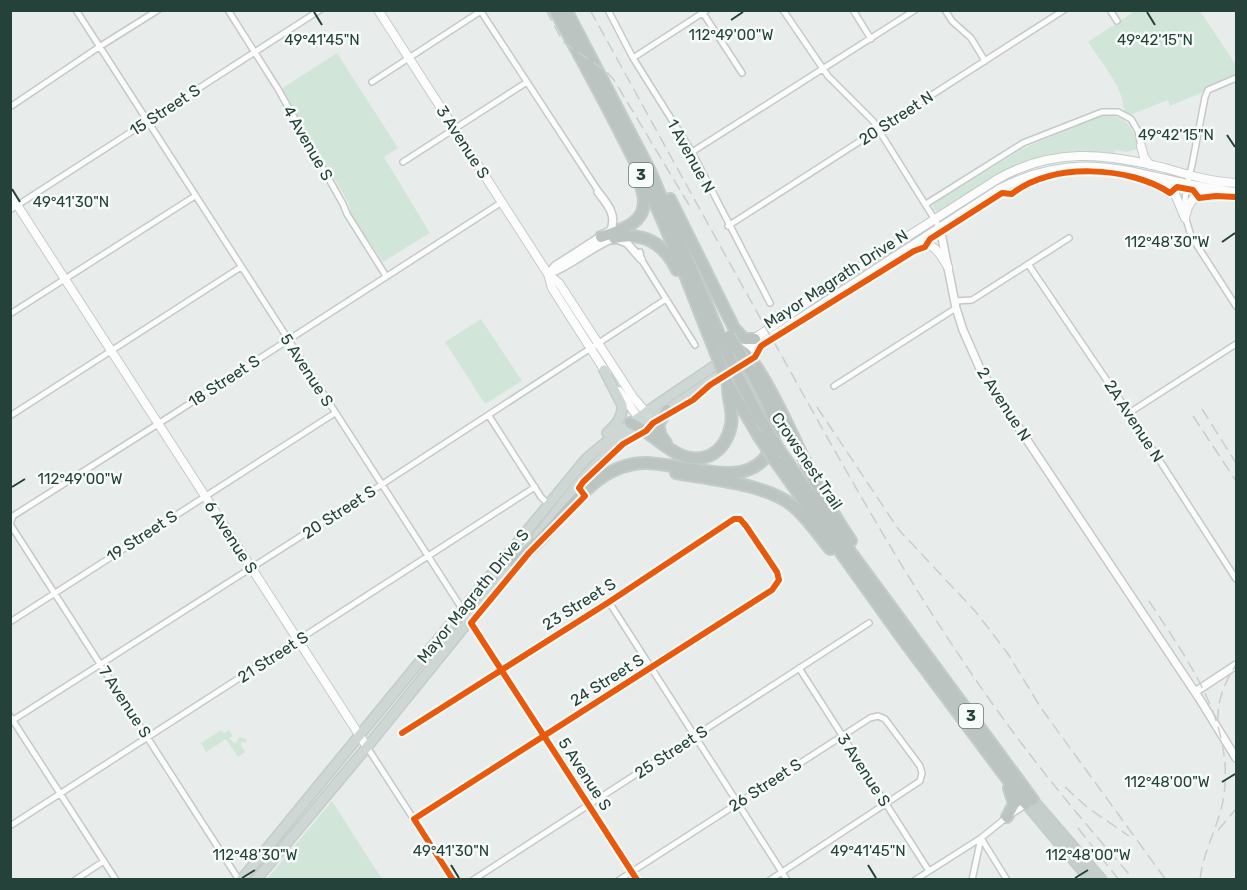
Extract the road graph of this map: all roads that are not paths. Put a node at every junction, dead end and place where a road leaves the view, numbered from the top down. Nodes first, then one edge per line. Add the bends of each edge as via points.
1 (76, 10) edge
2 (158, 10) edge
3 (228, 10) edge
4 (320, 10) edge
5 (378, 10) edge
6 (555, 10) edge
7 (566, 10) edge
8 (608, 10) edge
9 (783, 10) edge
10 (853, 10) edge
11 (915, 10) edge
12 (945, 10) edge
13 (1064, 10) edge
14 (1110, 10) edge
15 (480, 11) edge
16 (705, 12) edge
17 (1117, 21) dead end
18 (871, 39) junction
19 (99, 47) junction
20 (255, 53) junction
21 (408, 57) junction
22 (633, 58) junction
23 (986, 61) junction
24 (823, 69) junction
25 (742, 73) dead end
26 (1236, 78) edge
27 (372, 81) dead end
28 (527, 82) junction
29 (607, 94) junction
30 (10, 107) edge
31 (147, 122) junction
32 (879, 129) junction
33 (454, 130) junction
34 (1142, 146) junction
35 (692, 153) junction
36 (1129, 161) junction
37 (403, 162) dead end
38 (1150, 165) junction
39 (1154, 175) junction
40 (1188, 179) junction
41 (1236, 183) edge
42 (1219, 189) junction
43 (598, 192) junction
44 (1236, 192) edge
45 (10, 194) edge
46 (195, 196) junction
47 (502, 202) junction
48 (926, 204) junction
49 (14, 208) edge
50 (616, 212) dead end
51 (1185, 218) junction
52 (935, 220) junction
53 (728, 226) junction
54 (940, 228) junction
55 (602, 237) junction
56 (614, 238) junction
57 (1068, 238) dead end
58 (912, 245) junction
59 (640, 255) joint
60 (1028, 264) junction
61 (241, 267) junction
62 (948, 267) junction
63 (548, 274) junction
64 (386, 276) junction
65 (64, 279) junction
66 (666, 299) junction
67 (770, 303) dead end
68 (955, 304) junction
69 (1236, 306) edge
70 (10, 314) edge
71 (755, 339) junction
72 (288, 340) junction
73 (719, 340) junction
74 (1236, 344) edge
75 (599, 345) junction
76 (695, 345) dead end
77 (591, 350) junction
78 (743, 351) junction
79 (112, 352) junction
80 (604, 370) junction
81 (728, 384) junction
82 (834, 386) dead end
83 (667, 410) junction
84 (334, 413) junction
85 (1129, 413) junction
86 (10, 416) edge
87 (489, 416) junction
88 (641, 420) junction
89 (158, 424) junction
90 (672, 450) junction
91 (778, 457) junction
92 (585, 460) junction
93 (628, 466) junction
94 (381, 485) junction
95 (535, 488) junction
96 (204, 496) junction
97 (548, 504) junction
98 (10, 524) edge
99 (761, 549) joint
100 (428, 557) junction
101 (515, 564) junction
102 (252, 568) junction
103 (1236, 579) edge
104 (56, 593) junction
105 (609, 602) junction
106 (462, 611) junction
107 (468, 620) junction
108 (10, 622) edge
109 (868, 623) dead end
110 (906, 635) junction
111 (298, 641) junction
112 (101, 665) junction
113 (1236, 665) edge
114 (799, 668) junction
115 (501, 669) junction
116 (651, 669) junction
117 (1195, 692) junction
118 (12, 719) edge
119 (402, 733) dead end
120 (359, 736) junction
121 (543, 736) junction
122 (842, 736) junction
123 (695, 737) junction
124 (148, 738) junction
125 (367, 747) junction
126 (1236, 758) edge
127 (1004, 777) junction
128 (61, 794) junction
129 (1030, 802) junction
130 (738, 803) junction
131 (887, 804) junction
132 (588, 805) junction
133 (1007, 817) junction
134 (414, 819) junction
135 (10, 826) edge
136 (981, 838) junction
137 (104, 861) junction
138 (929, 871) junction
139 (632, 872) junction
140 (782, 872) junction
141 (75, 879) edge
142 (116, 879) edge
143 (240, 879) edge
144 (256, 879) edge
145 (453, 879) edge
146 (473, 879) edge
147 (619, 879) edge
148 (637, 879) edge
149 (770, 879) edge
150 (787, 879) edge
151 (915, 879) edge
152 (972, 879) edge
153 (1007, 879) edge
154 (1090, 879) edge
155 (1102, 879) edge

1 - 19 street, 5 Avenue S
2 - 19 street
3 - 20 street, 4 Avenue S
4 - 20 street, 15 Street S
5 - 21 main road, 3 Avenue S
6 - 29 highway, Crowsnest Trail / 3
7 - 29 highway, Crowsnest Trail / 3
8 - 22 street, 1 Avenue N
9 - 24 street, 2 Avenue N
10 - 18 street
11 - 18 street
12 - 23 street
13 - 23 street, 20 Street N
14 - 17 street
15 - 21 street
15 - 28 street
16 - 22 street
16 - 25 street
18 - 24 street
19 - 30 street
19 - 31 street, 5 Avenue S
20 - 31 street, 15 Street S
20 - 64 street, 4 Avenue S
21 - 27 street
21 - 33 main road, 3 Avenue S
22 - 35 street, 1 Avenue N
23 - 32 street, 20 Street N
24 - 32 street, 2 Avenue N
24 - 35 street
26 - 40 street via 1208,90
28 - 33 street
28 - 43 street
29 - 55 highway via 642,189 644,205 639,219 631,226
29 - 71 highway via 657,172 734,328 744,339
29 - 73 highway, Crowsnest Trail / 3
29 - 73 highway, Crowsnest Trail / 3 via 664,200
31 - 46 street, 5 Avenue S
31 - 49 street, 15 Street S
32 - 48 street, 2 Avenue N
32 - 53 street, 20 Street N
33 - 37 street
33 - 47 main road, 3 Avenue S
34 - 36 main road
34 - 38 main road
34 - 48 street via 1131,119 1118,112 1102,112 1023,143
35 - 53 street, 1 Avenue N
36 - 38 main road, Mayor Magrath Drive N
36 - 52 main road, Mayor Magrath Drive N via 1083,155 1036,162 1006,174
38 - 40 main road, Mayor Magrath Drive N
39 - 40 main road, Mayor Magrath Drive N
39 - 51 main road via 1174,194
39 - 54 main road, Mayor Magrath Drive N via 1095,165 1044,171 999,189
40 - 41 main road, Mayor Magrath Drive N
40 - 42 main road, Mayor Magrath Drive N
40 - 51 street
42 - 44 main road, Mayor Magrath Drive N
42 - 51 main road via 1195,196
43 - 50 street
43 - 55 street via 614,217 611,230
45 - 49 main road, 6 Avenue S
46 - 61 street, 5 Avenue S
46 - 65 street
47 - 63 main road, 3 Avenue S
47 - 64 street, 18 Street S
48 - 52 street, 2 Avenue N
49 - 65 main road, 6 Avenue S
51 - 69 street via 1191,236
52 - 54 street, 2 Avenue N
52 - 71 main road, Mayor Magrath Drive N
53 - 67 street, 1 Avenue N
54 - 58 main road, Mayor Magrath Drive N
54 - 62 street, 2 Avenue N
55 - 63 street
56 - 59 street
56 - 63 street
56 - 73 highway via 641,236 662,249
57 - 60 street
58 - 62 main road via 925,243 934,247
58 - 78 main road, Mayor Magrath Drive N
59 - 66 street
60 - 68 street via 972,300
60 - 85 street, 2A Avenue N
61 - 72 street, 5 Avenue S
61 - 79 street
62 - 68 street, 2 Avenue N
63 - 75 main road, 3 Avenue S via 559,283
63 - 77 main road, 3 Avenue S via 552,288
64 - 72 street, 18 Street S
65 - 70 street
65 - 79 main road, 6 Avenue S
66 - 75 street, 20 Street S
66 - 76 street
68 - 82 street
68 - 117 street, 2 Avenue N via 981,371
71 - 78 main road, Mayor Magrath Drive N
72 - 84 street, 5 Avenue S
72 - 89 street, 18 Street S
73 - 81 highway, Crowsnest Trail / 3, bridge
73 - 91 highway, Crowsnest Trail / 3, bridge
73 - 93 highway, bridge via 750,370 763,394 774,424 770,449 758,464 731,473 658,464
74 - 85 street
75 - 77 street, 20 Street S
75 - 88 main road, 3 Avenue S via 633,397
77 - 80 main road, 3 Avenue S
77 - 87 street, 20 Street S
78 - 83 main road, Mayor Magrath Drive S via 716,378
78 - 88 main road, Mayor Magrath Drive S
78 - 110 highway via 776,401 824,497
79 - 86 street
79 - 89 main road, 6 Avenue S
80 - 88 main road, 3 Avenue S
80 - 92 main road via 622,411 615,426
81 - 90 highway via 731,424 722,447 710,456 694,459
81 - 91 highway, Crowsnest Trail / 3, bridge via 758,435
83 - 88 main road, Mayor Magrath Drive S
83 - 90 highway via 658,430
84 - 94 street, 5 Avenue S
84 - 96 street, 19 Street S
85 - 103 street, 2A Avenue N
87 - 94 street, 20 Street S
87 - 95 street
88 - 90 highway
88 - 92 main road, Mayor Magrath Drive S
88 - 101 main road, Mayor Magrath Drive S via 587,474
89 - 96 main road, 6 Avenue S
89 - 98 street, 18 Street S via 13,516
91 - 110 highway, Crowsnest Trail / 3
92 - 97 main road, Mayor Magrath Drive S
93 - 101 highway via 594,482
93 - 110 highway via 753,488 782,499 803,515
94 - 100 street, 5 Avenue S
94 - 102 street, 20 Street S
95 - 97 street
95 - 100 street, 21 Street S
96 - 102 main road, 6 Avenue S
96 - 104 street, 19 Street S
97 - 106 main road, Mayor Magrath Drive S
98 - 104 street, 7 Avenue S
99 - 105 street, 23 Street S via 742,522 734,519
99 - 116 street, 24 Street S via 778,576 772,590
100 - 106 street, 5 Avenue S
100 - 111 street, 21 Street S
101 - 107 main road, Mayor Magrath Drive S
102 - 111 main road, 6 Avenue S
102 - 112 street, 20 Street S
104 - 108 street, 19 Street S
104 - 112 street, 7 Avenue S
105 - 115 street, 23 Street S
105 - 116 street
106 - 107 street, 5 Avenue S
106 - 120 main road, Mayor Magrath Drive S
107 - 115 street, 5 Avenue S
107 - 125 main road, Mayor Magrath Drive S
109 - 114 street, 25 Street S
110 - 127 highway, Crowsnest Trail / 3
110 - 129 highway, Crowsnest Trail / 3
111 - 120 main road, 6 Avenue S
111 - 124 street, 21 Street S
112 - 118 street, 20 Street S
112 - 124 street, 7 Avenue S
113 - 117 street
114 - 122 street, 3 Avenue S
114 - 123 street, 25 Street S
115 - 119 street, 23 Street S
115 - 121 street, 5 Avenue S
116 - 121 street, 24 Street S
116 - 123 street
117 - 126 street, 2 Avenue N
118 - 128 street
120 - 125 main road, 6 Avenue S
120 - 143 main road, Mayor Magrath Drive S
121 - 132 street, 5 Avenue S
121 - 134 street, 24 Street S
122 - 130 street, 26 Street S
122 - 131 street, 3 Avenue S
122 - 131 street, 26 Street S via 880,716 920,766 922,776 915,785
123 - 130 street
123 - 132 street, 25 Street S
124 - 128 street, 21 Street S
124 - 143 street, 7 Avenue S
125 - 134 street, 6 Avenue S
125 - 144 main road, Mayor Magrath Drive S
127 - 129 highway, Crowsnest Trail / 3
127 - 133 highway via 1014,801
128 - 135 street, 21 Street S
128 - 137 street
129 - 133 street
129 - 154 highway, Crowsnest Trail / 3
129 - 155 highway, Crowsnest Trail / 3
130 - 139 street, 26 Street S
130 - 140 street
131 - 138 street, 3 Avenue S
131 - 140 street
132 - 139 street, 5 Avenue S
132 - 146 street, 25 Street S
133 - 136 street
134 - 145 street, 6 Avenue S
136 - 138 street
136 - 152 street
136 - 153 street
137 - 141 street
137 - 142 street
138 - 151 street
139 - 147 street, 26 Street S
139 - 148 street, 5 Avenue S
140 - 149 street
140 - 150 street

